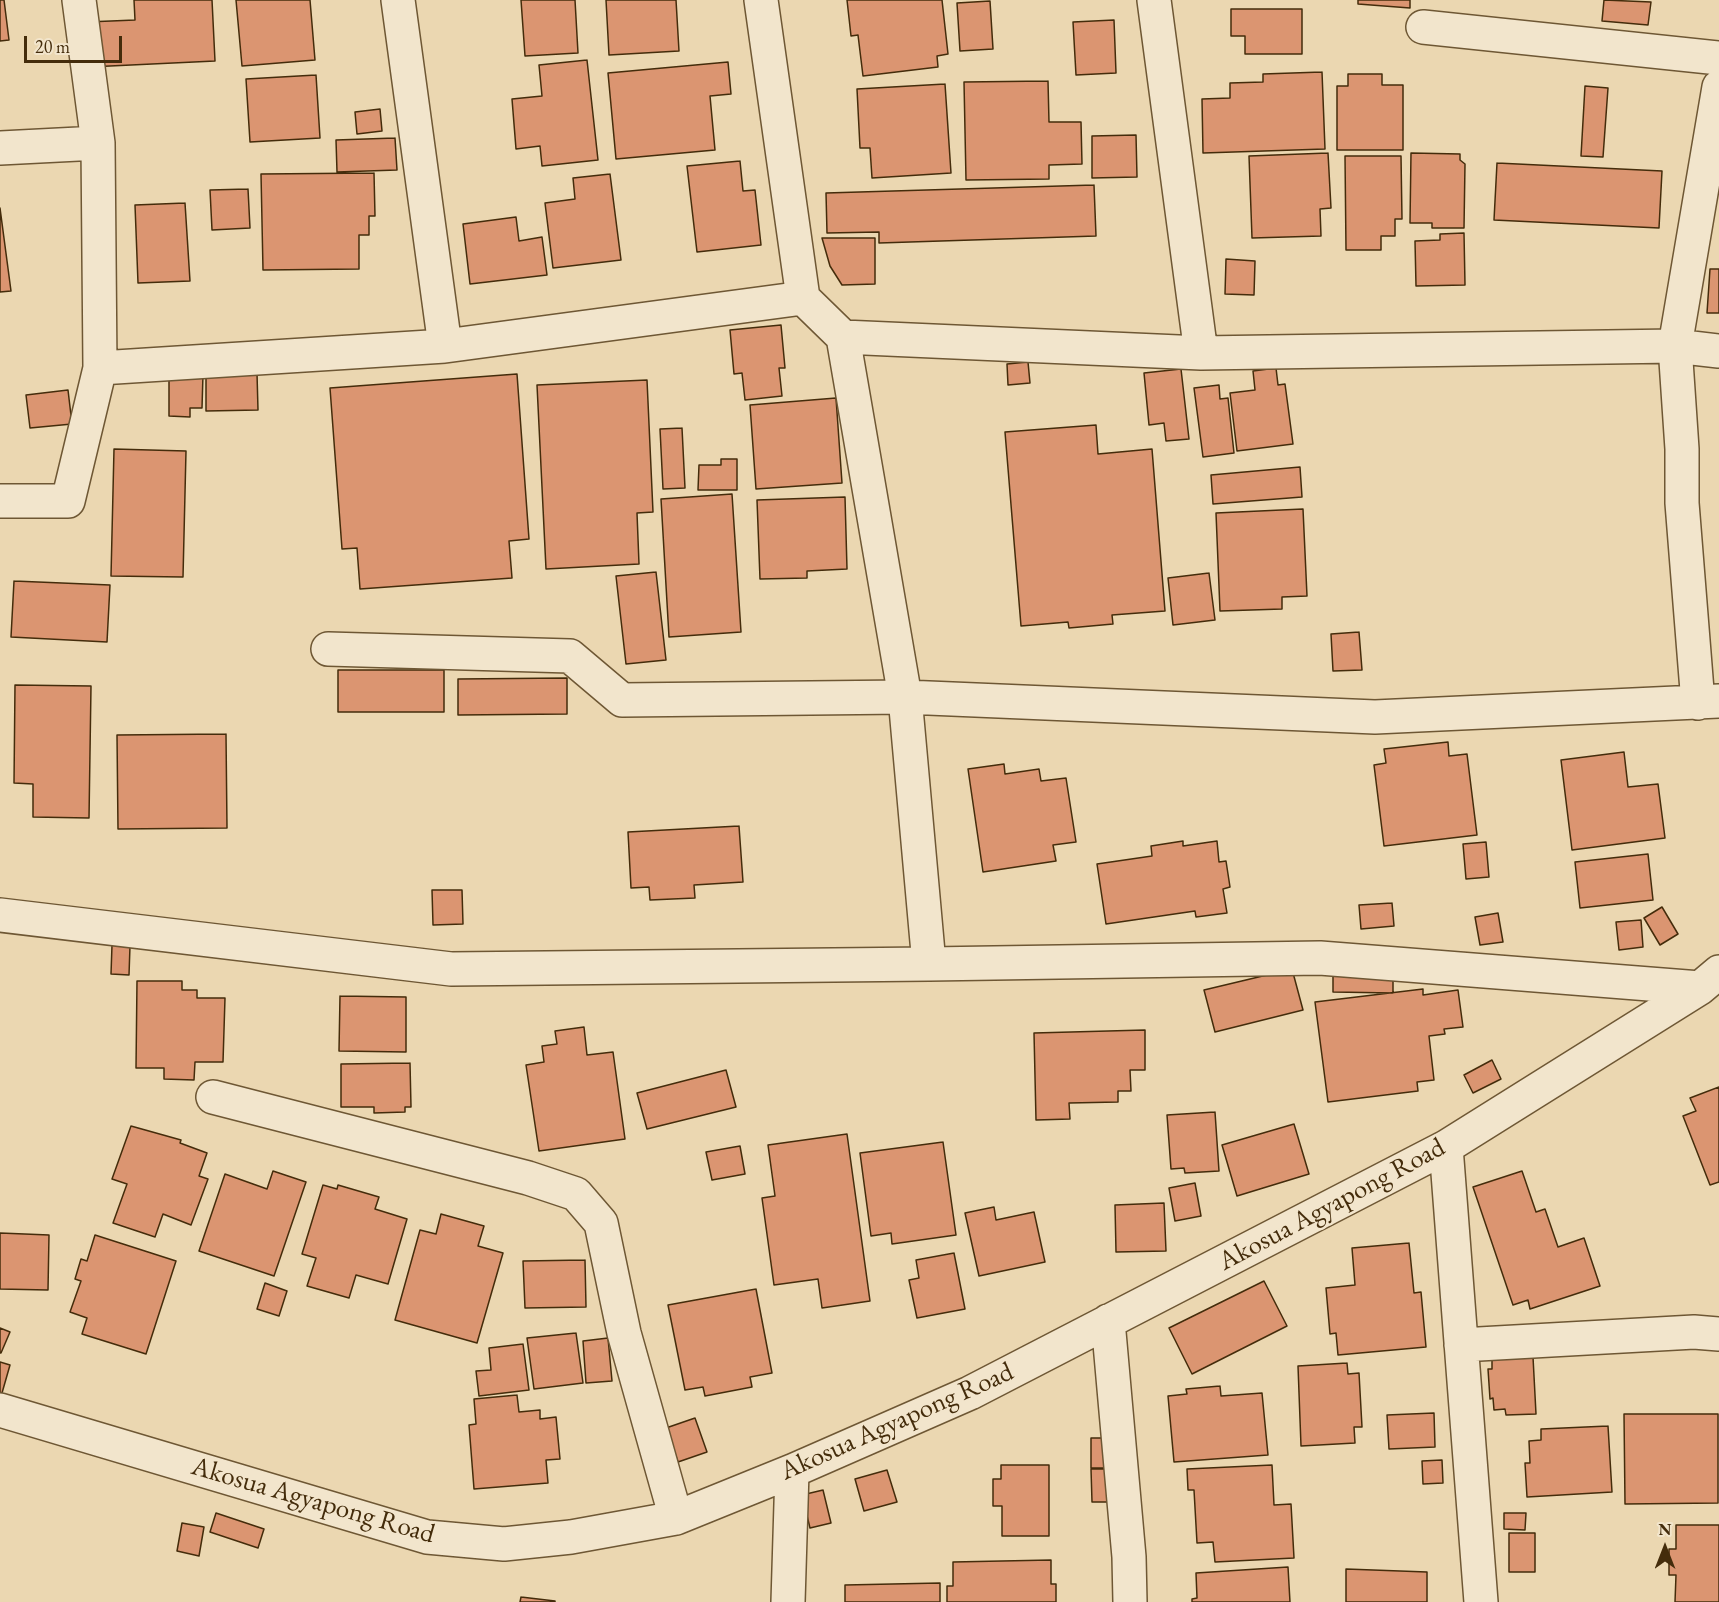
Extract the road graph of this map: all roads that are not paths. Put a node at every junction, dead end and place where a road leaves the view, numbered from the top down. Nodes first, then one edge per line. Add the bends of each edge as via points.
1 (79, 0) edge
2 (398, 0) edge
3 (761, 0) edge
4 (1154, 0) edge
5 (1423, 27) dead end
6 (1719, 58) edge
7 (1719, 87) edge
8 (98, 142) junction
9 (0, 148) edge
10 (803, 298) junction
11 (843, 338) junction
12 (445, 346) junction
13 (1675, 346) junction
14 (1719, 351) edge
15 (1201, 353) junction
16 (100, 368) junction
17 (0, 501) edge
18 (328, 649) dead end
19 (905, 697) junction
20 (1709, 702) edge
21 (0, 915) edge
22 (929, 964) junction
23 (1709, 980) edge
24 (213, 1097) dead end
25 (1446, 1147) junction
26 (1108, 1321) junction
27 (1719, 1334) edge
28 (1461, 1346) junction
29 (0, 1410) edge
30 (792, 1471) junction
31 (676, 1518) junction
32 (788, 1602) edge
33 (1130, 1602) edge
34 (1481, 1602) edge

1 - 8 street
2 - 12 street
3 - 10 street
4 - 15 street
5 - 6 street
7 - 13 street
8 - 9 street
8 - 16 street
10 - 11 street
10 - 12 street
11 - 15 street
11 - 19 street
12 - 16 street
13 - 14 street
13 - 15 street
13 - 20 street via 1682,503
16 - 17 street via 68,501
18 - 19 street via 570,656 622,700
19 - 20 street via 1375,717
19 - 22 street
21 - 22 street via 451,969
22 - 23 street via 1320,958
23 - 25 street, Akosua Agyapong Road
24 - 31 street via 528,1178 576,1194 601,1223 624,1333
25 - 26 street, Akosua Agyapong Road
25 - 28 street
26 - 30 street, Akosua Agyapong Road via 970,1393
26 - 33 street
27 - 28 street via 1694,1332
28 - 34 street
29 - 31 street, Akosua Agyapong Road via 427,1537 504,1544 571,1537
30 - 31 street, Akosua Agyapong Road
30 - 32 street

